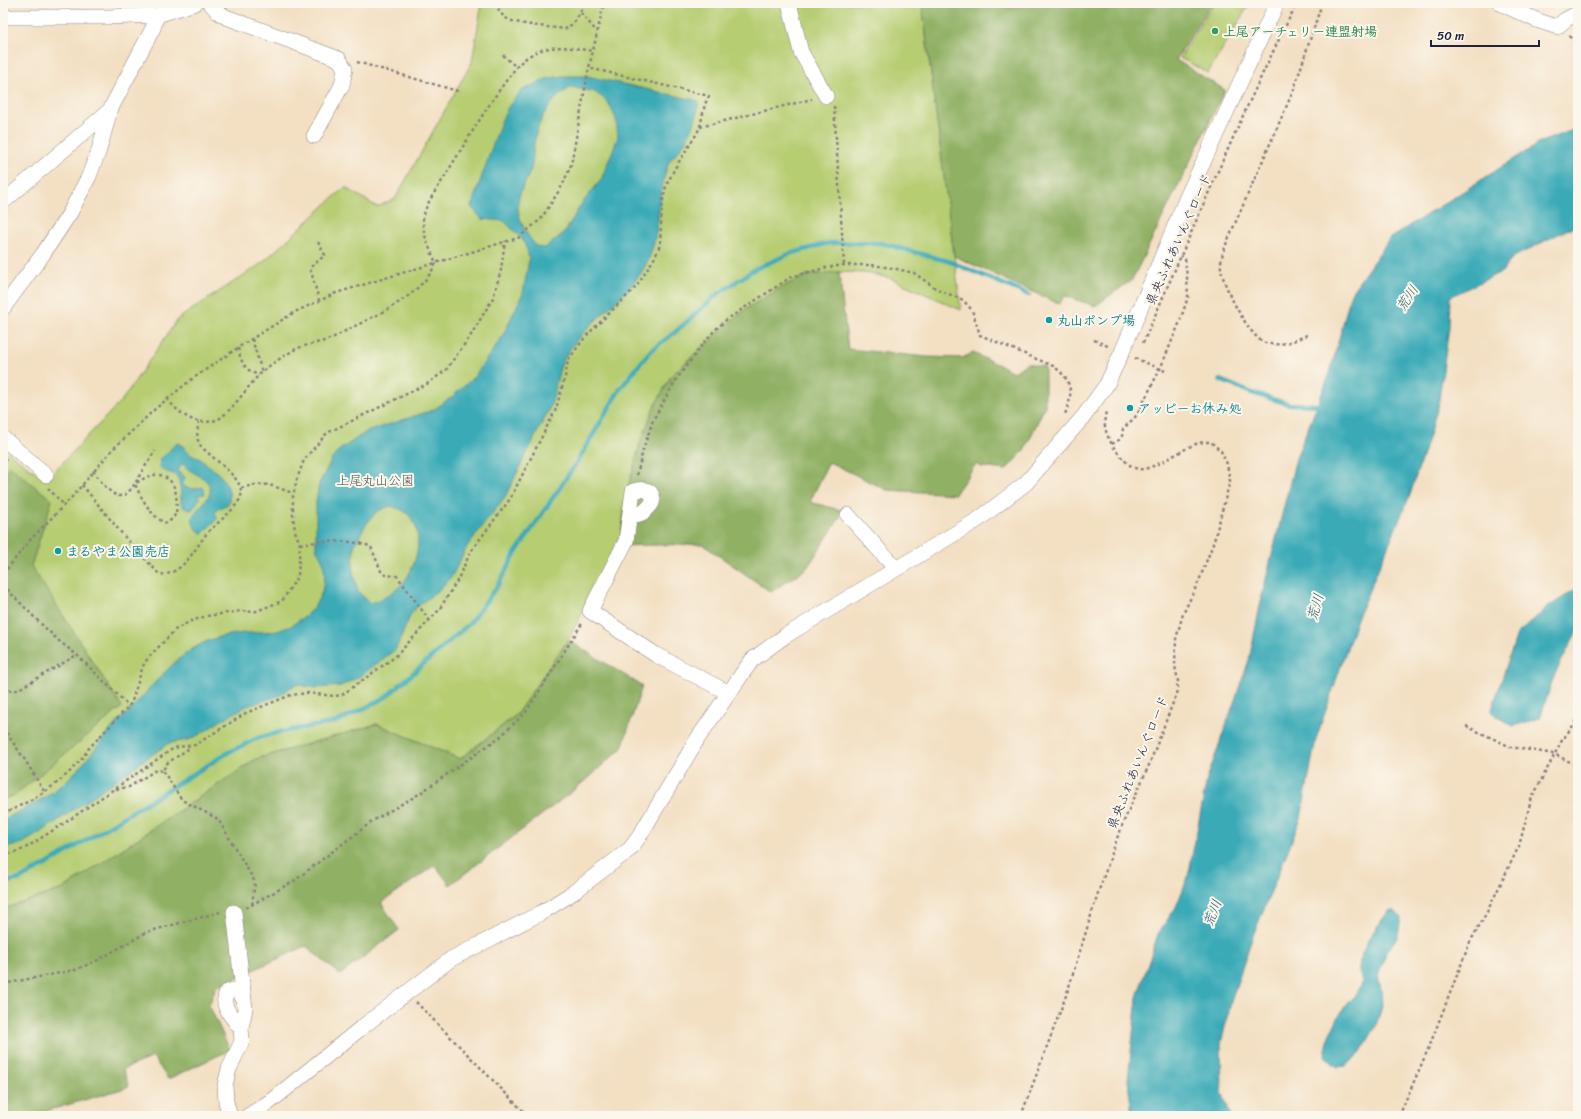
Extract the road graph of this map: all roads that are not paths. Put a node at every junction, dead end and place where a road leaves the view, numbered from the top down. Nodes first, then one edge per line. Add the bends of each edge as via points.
1 (195, 3) edge
2 (210, 3) edge
3 (789, 3) edge
4 (1277, 3) edge
5 (1507, 4) edge
6 (1578, 13) edge
7 (157, 15) junction
8 (3, 17) edge
9 (826, 96) road end
10 (110, 110) junction
11 (314, 136) dead end
12 (3, 202) edge
13 (3, 308) edge
14 (3, 438) edge
15 (46, 475) dead end
16 (848, 515) dead end
17 (630, 516) junction
18 (896, 569) junction
19 (729, 693) junction
20 (234, 912) road end
21 (244, 1000) junction
22 (241, 1028) junction
23 (230, 1116) edge
24 (248, 1116) edge

1 - 7 street
2 - 11 street via 226,17 339,59 345,69 342,85
3 - 9 street via 801,52
4 - 18 street via 1193,183 1107,384 1084,416 1026,483 979,519
5 - 6 street via 1557,27
7 - 8 street
7 - 10 street via 150,35
10 - 12 street
10 - 13 street via 89,176 70,213
14 - 15 street
16 - 18 street
17 - 17 street via 648,509 653,502 652,495 647,489 633,491
17 - 19 street via 626,541 590,611 656,655
18 - 19 street via 764,651 752,660
19 - 24 street via 698,738 630,850 541,913 451,959 320,1059 271,1101
20 - 21 street
21 - 22 street
21 - 22 street via 239,991 233,990 227,992 224,997 225,1008
22 - 23 street via 242,1041 224,1085

